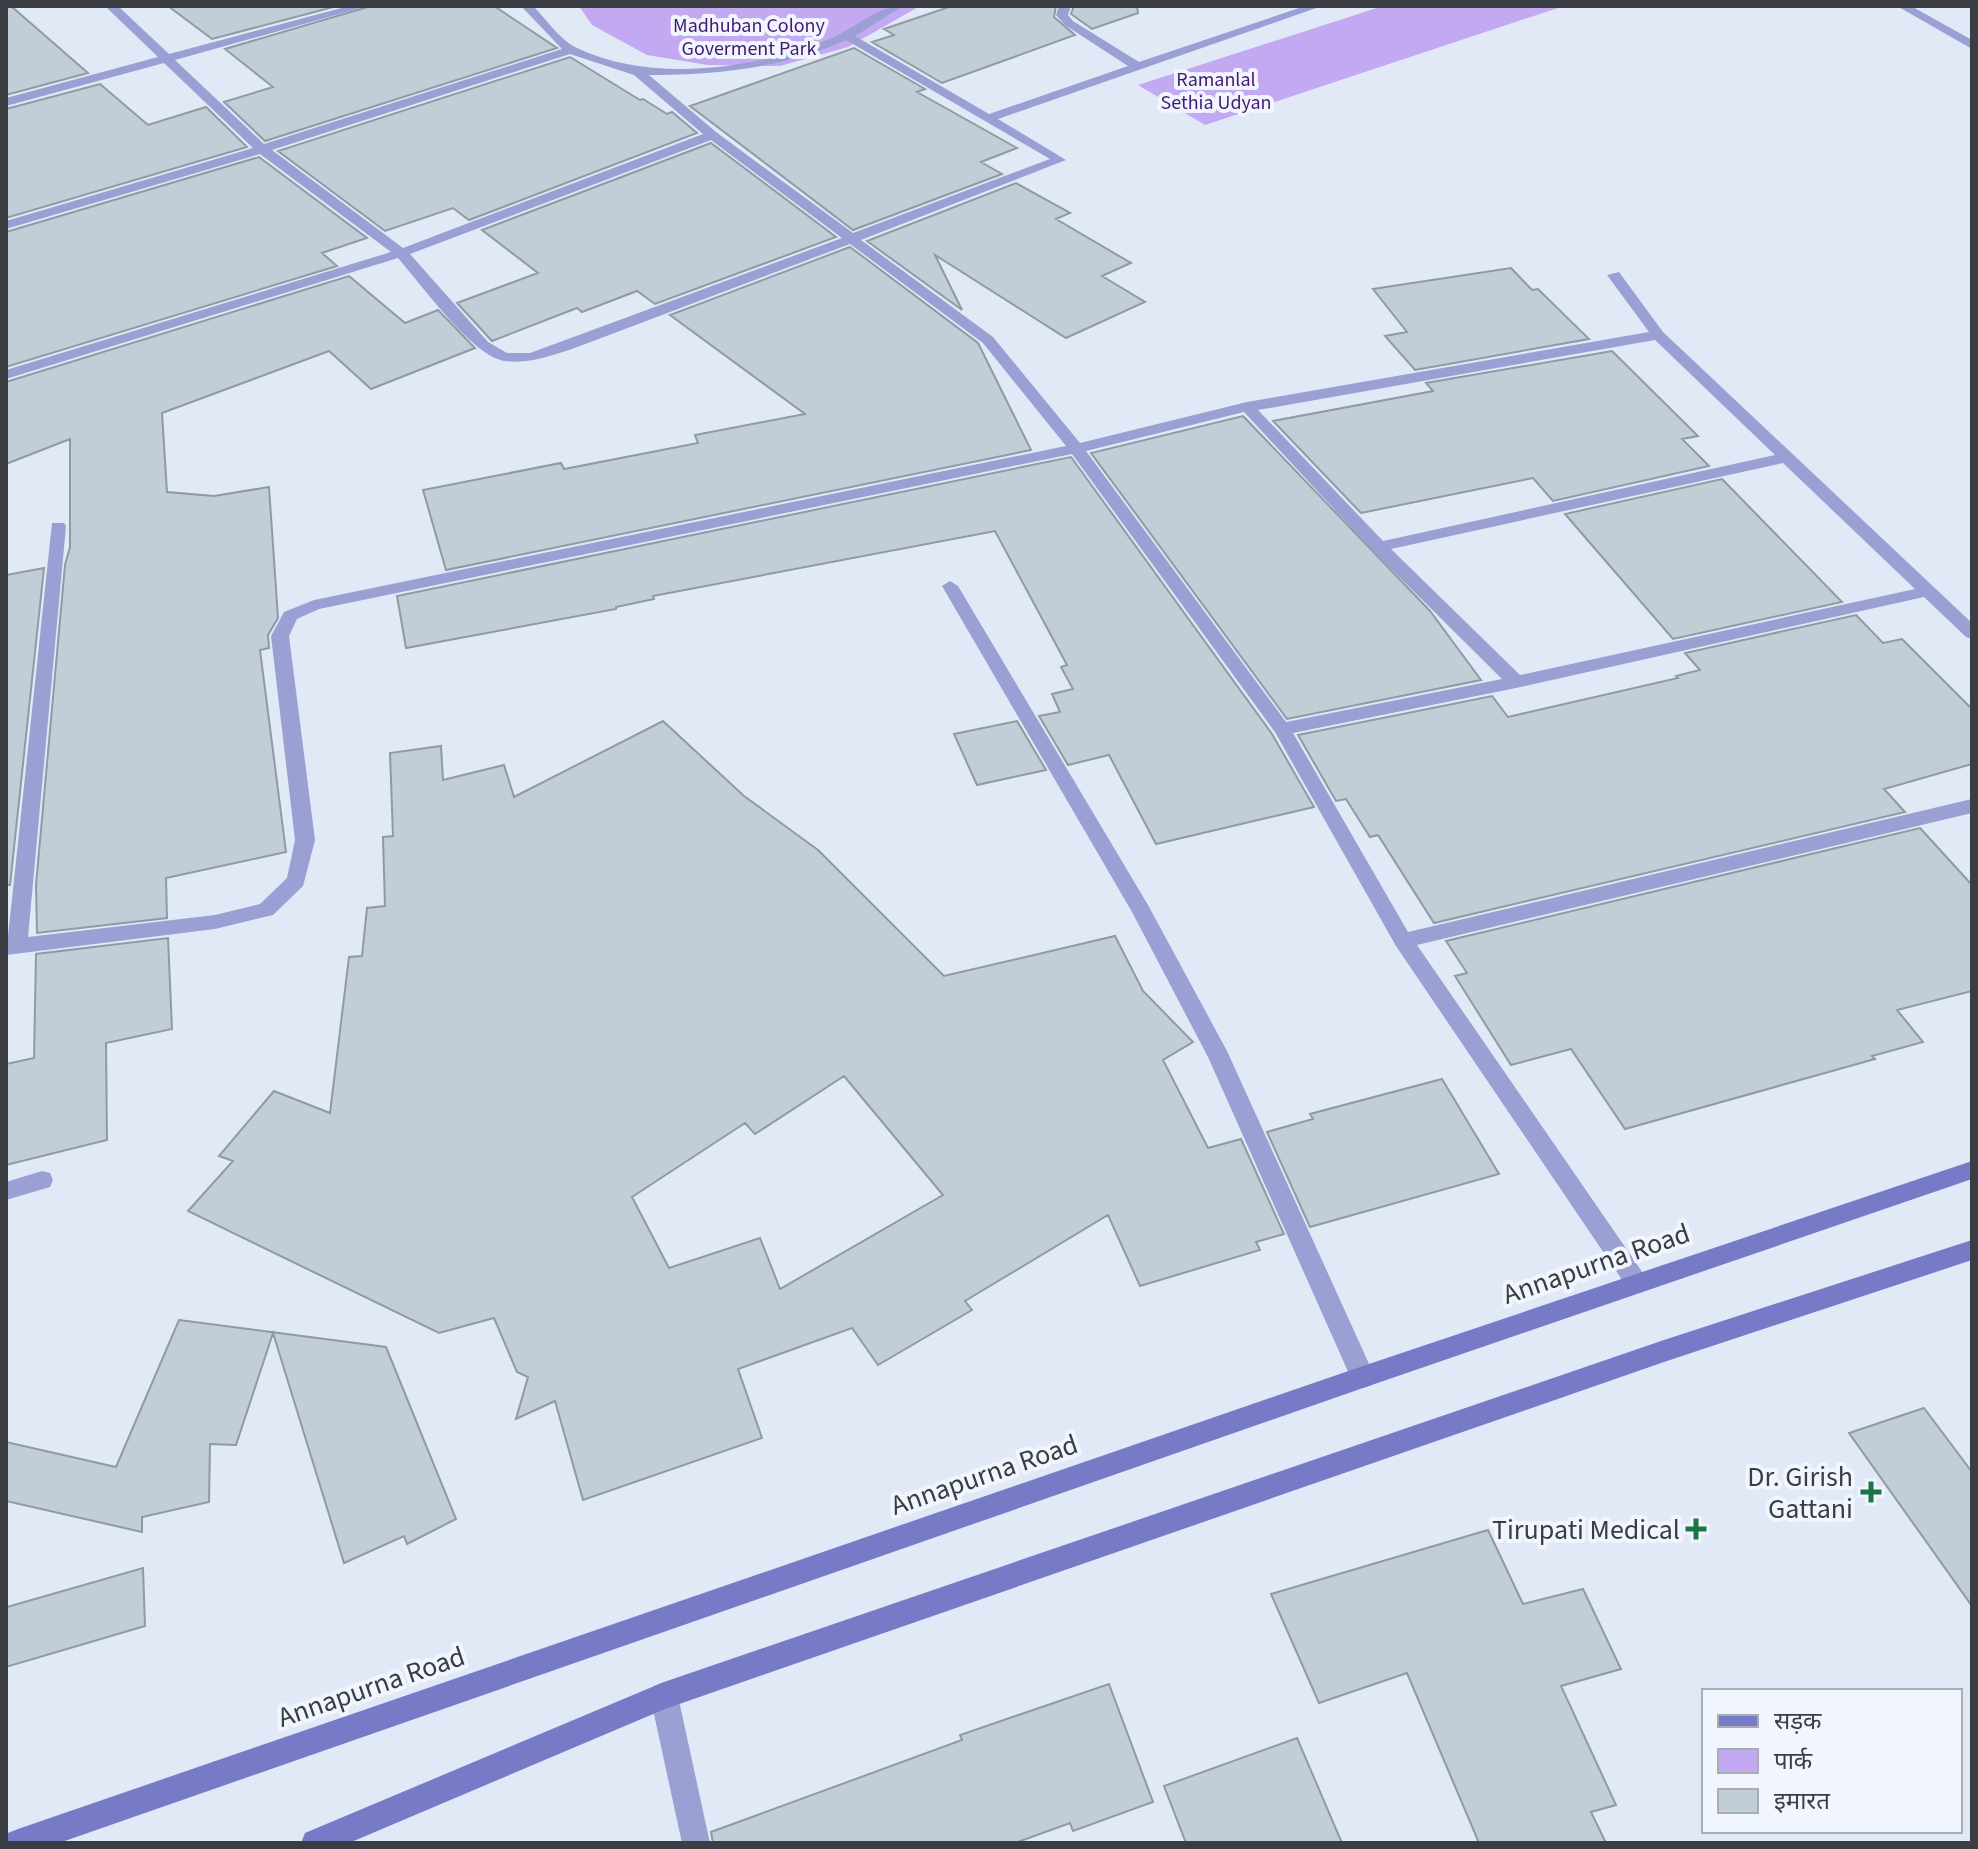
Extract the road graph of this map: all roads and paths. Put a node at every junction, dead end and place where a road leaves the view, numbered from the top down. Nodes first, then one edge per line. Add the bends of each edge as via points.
1 (111, 6) edge
2 (362, 6) edge
3 (527, 6) edge
4 (897, 6) edge
5 (1065, 6) edge
6 (1316, 6) edge
7 (1903, 6) edge
8 (845, 35) junction
9 (1972, 45) edge
10 (570, 50) junction
11 (168, 59) junction
12 (1138, 67) junction
13 (638, 72) junction
14 (6, 102) edge
15 (988, 118) junction
16 (712, 135) junction
17 (262, 149) junction
18 (6, 225) edge
19 (851, 237) junction
20 (401, 253) junction
21 (1614, 275) dead end
22 (1658, 335) junction
23 (6, 375) edge
24 (1247, 407) junction
25 (1076, 449) junction
26 (1787, 457) junction
27 (58, 526) dead end
28 (1379, 547) junction
29 (950, 586) dead end
30 (1929, 591) junction
31 (1972, 633) edge
32 (1516, 682) junction
33 (1282, 729) junction
34 (1972, 806) edge
35 (1403, 941) junction
36 (11, 946) edge
37 (1972, 1170) edge
38 (42, 1180) dead end
39 (6, 1191) edge
40 (1972, 1250) edge
41 (1637, 1283) junction
42 (1363, 1377) junction
43 (664, 1696) junction
44 (18, 1843) edge
45 (315, 1843) edge
46 (696, 1843) edge

1 - 11 street
2 - 11 street
3 - 10 street
4 - 8 street
5 - 12 street via 1062,15 1069,23
6 - 12 street
7 - 9 street
8 - 13 street via 795,56 733,68
8 - 15 street
10 - 13 street
10 - 17 street
11 - 14 street
11 - 17 street
12 - 15 street
13 - 16 street
15 - 19 street via 1060,160
16 - 19 street
16 - 20 street
17 - 18 street
17 - 20 street
19 - 20 street via 531,357 504,357 483,345
19 - 25 street via 988,340
20 - 23 street
21 - 22 street
22 - 24 street
22 - 26 street
24 - 25 street
24 - 28 street
25 - 33 street
25 - 36 street via 351,597 290,616 280,636 305,840 296,881 266,910 215,922
26 - 28 street
26 - 30 street
27 - 36 street
28 - 32 street
29 - 42 street via 1141,910 1212,1044
30 - 31 street
30 - 32 street
32 - 33 street
33 - 35 street
34 - 35 street
35 - 41 street
37 - 41 main road, Annapurna Road
38 - 39 street
40 - 43 main road
41 - 42 main road, Annapurna Road
42 - 44 main road, Annapurna Road
43 - 45 main road
43 - 46 street

